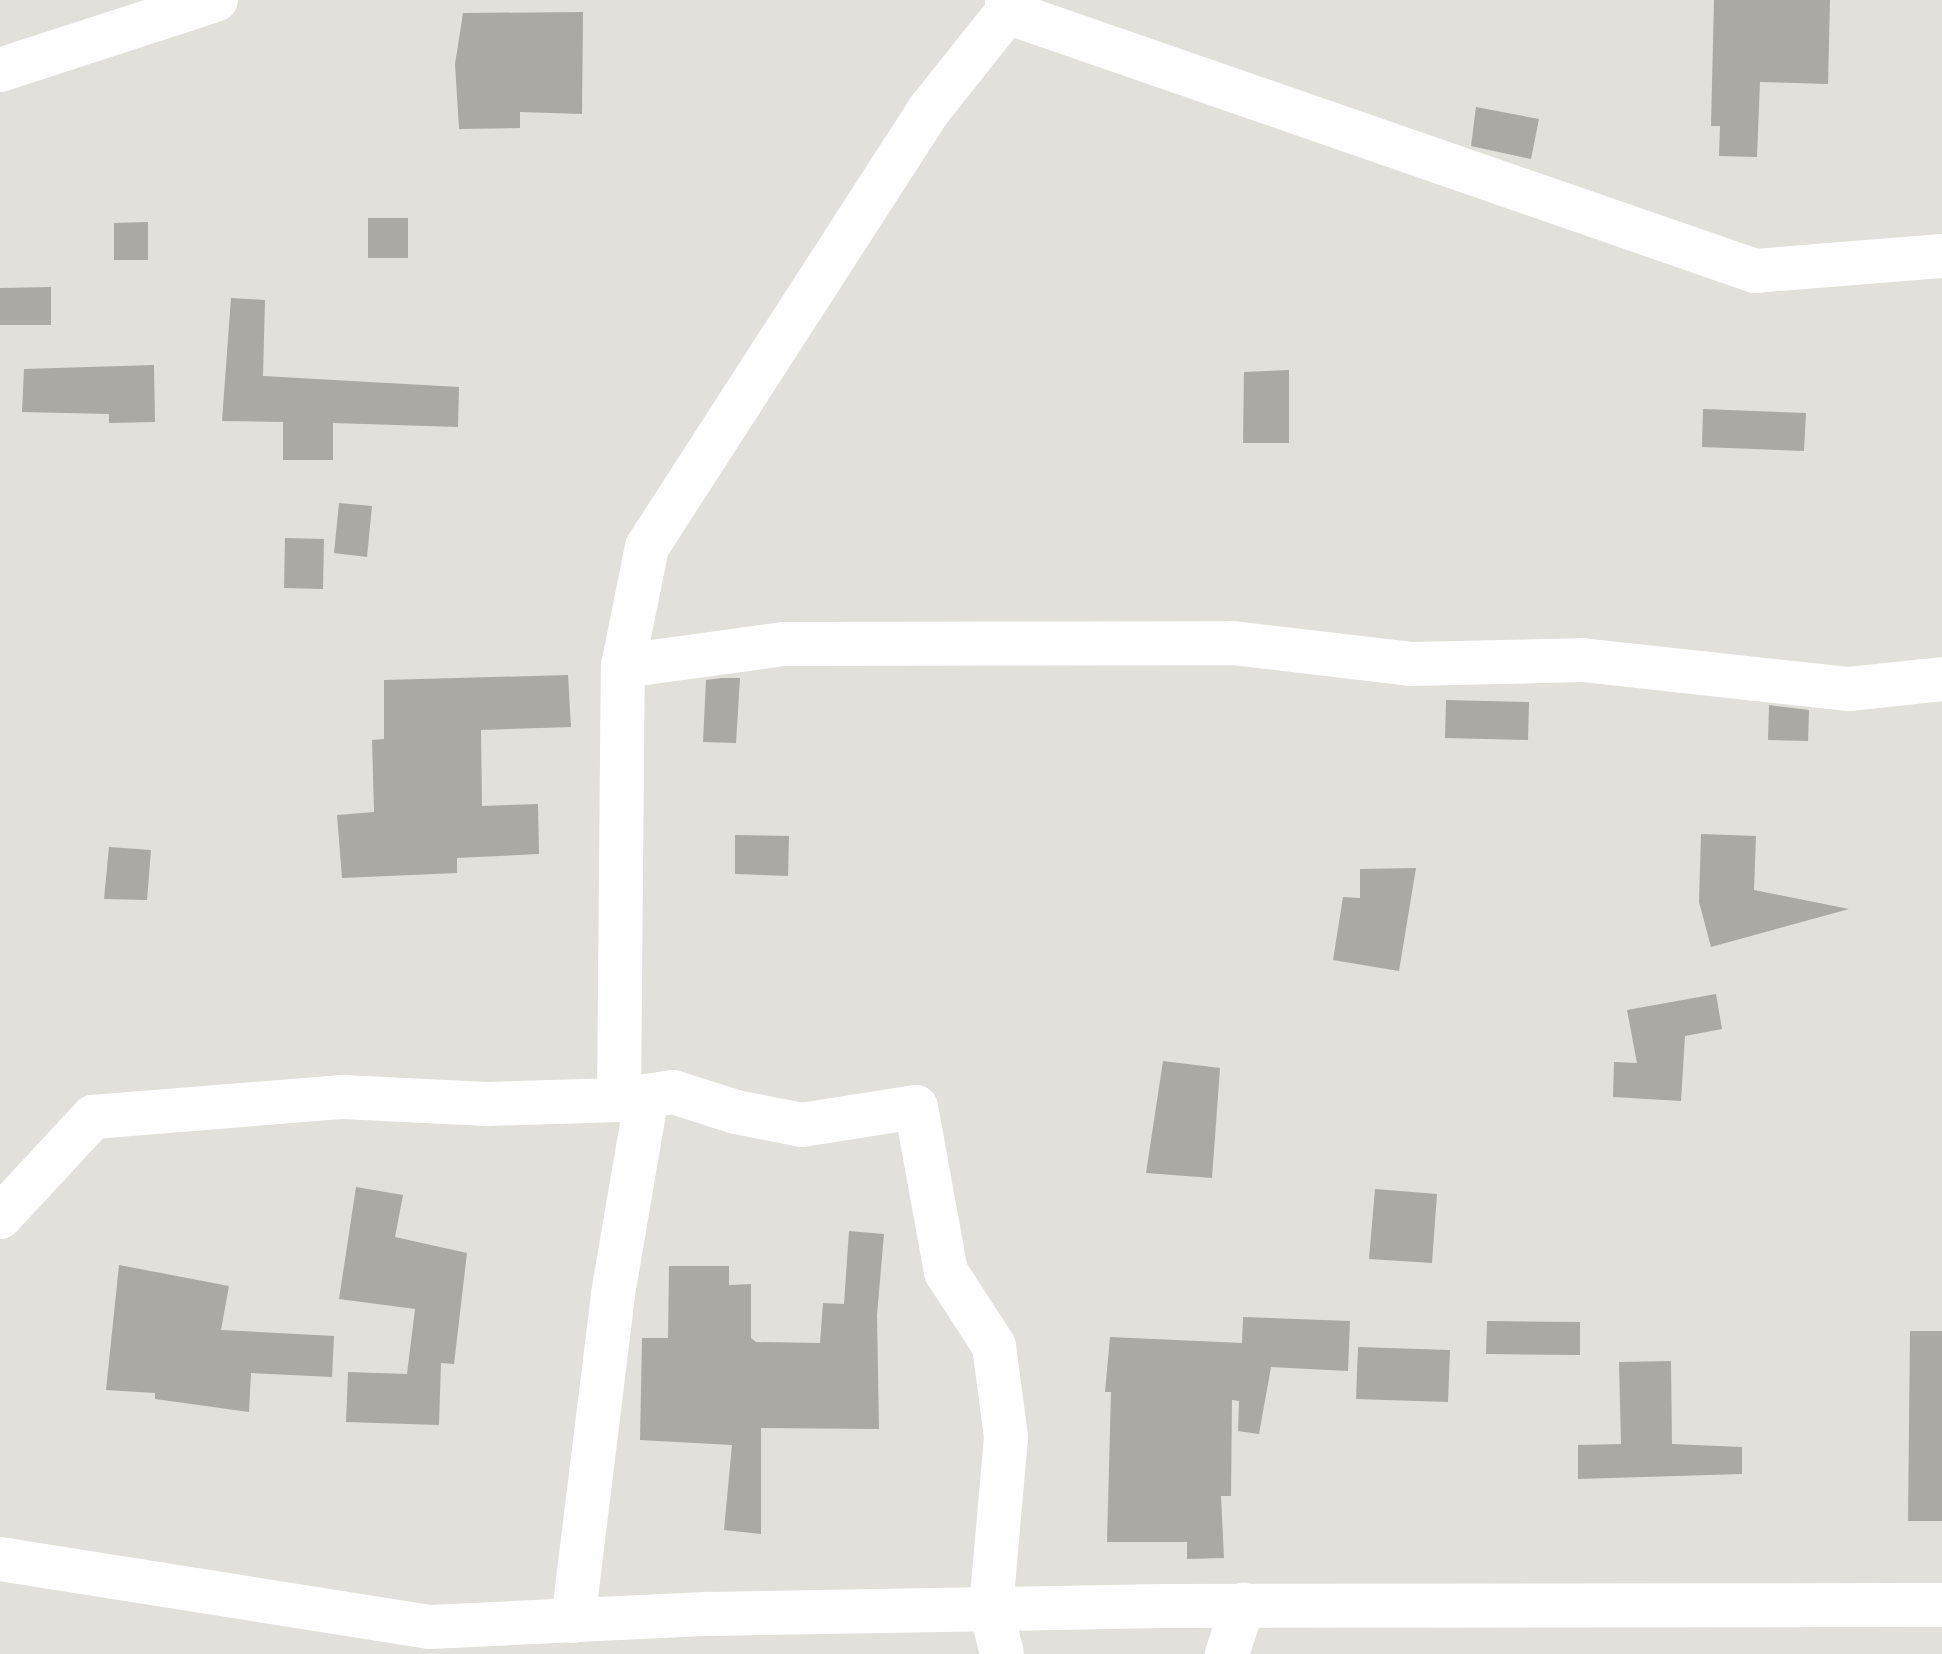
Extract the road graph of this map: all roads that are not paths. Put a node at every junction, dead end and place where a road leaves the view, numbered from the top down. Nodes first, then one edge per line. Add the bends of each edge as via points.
1 (216, 0) edge
2 (1007, 6) edge
3 (0, 70) edge
4 (1942, 256) edge
5 (623, 666) junction
6 (1942, 679) edge
7 (633, 1098) junction
8 (0, 1217) edge
9 (0, 1559) edge
10 (1243, 1605) junction
11 (1942, 1605) edge
12 (991, 1609) junction
13 (573, 1621) junction
14 (1002, 1654) edge
15 (1227, 1654) edge

1 - 3 street
2 - 4 street via 1755,271
2 - 5 street via 929,110 647,547
5 - 6 street via 784,644 1233,643 1411,664 1582,660 1849,689
5 - 7 street
7 - 8 street via 487,1104 343,1097 93,1117
7 - 12 street via 673,1092 802,1125 916,1107 946,1272 994,1346 1006,1437
7 - 13 street
9 - 13 street via 430,1627
10 - 11 street
10 - 12 street
10 - 15 street
12 - 13 street
12 - 14 street

